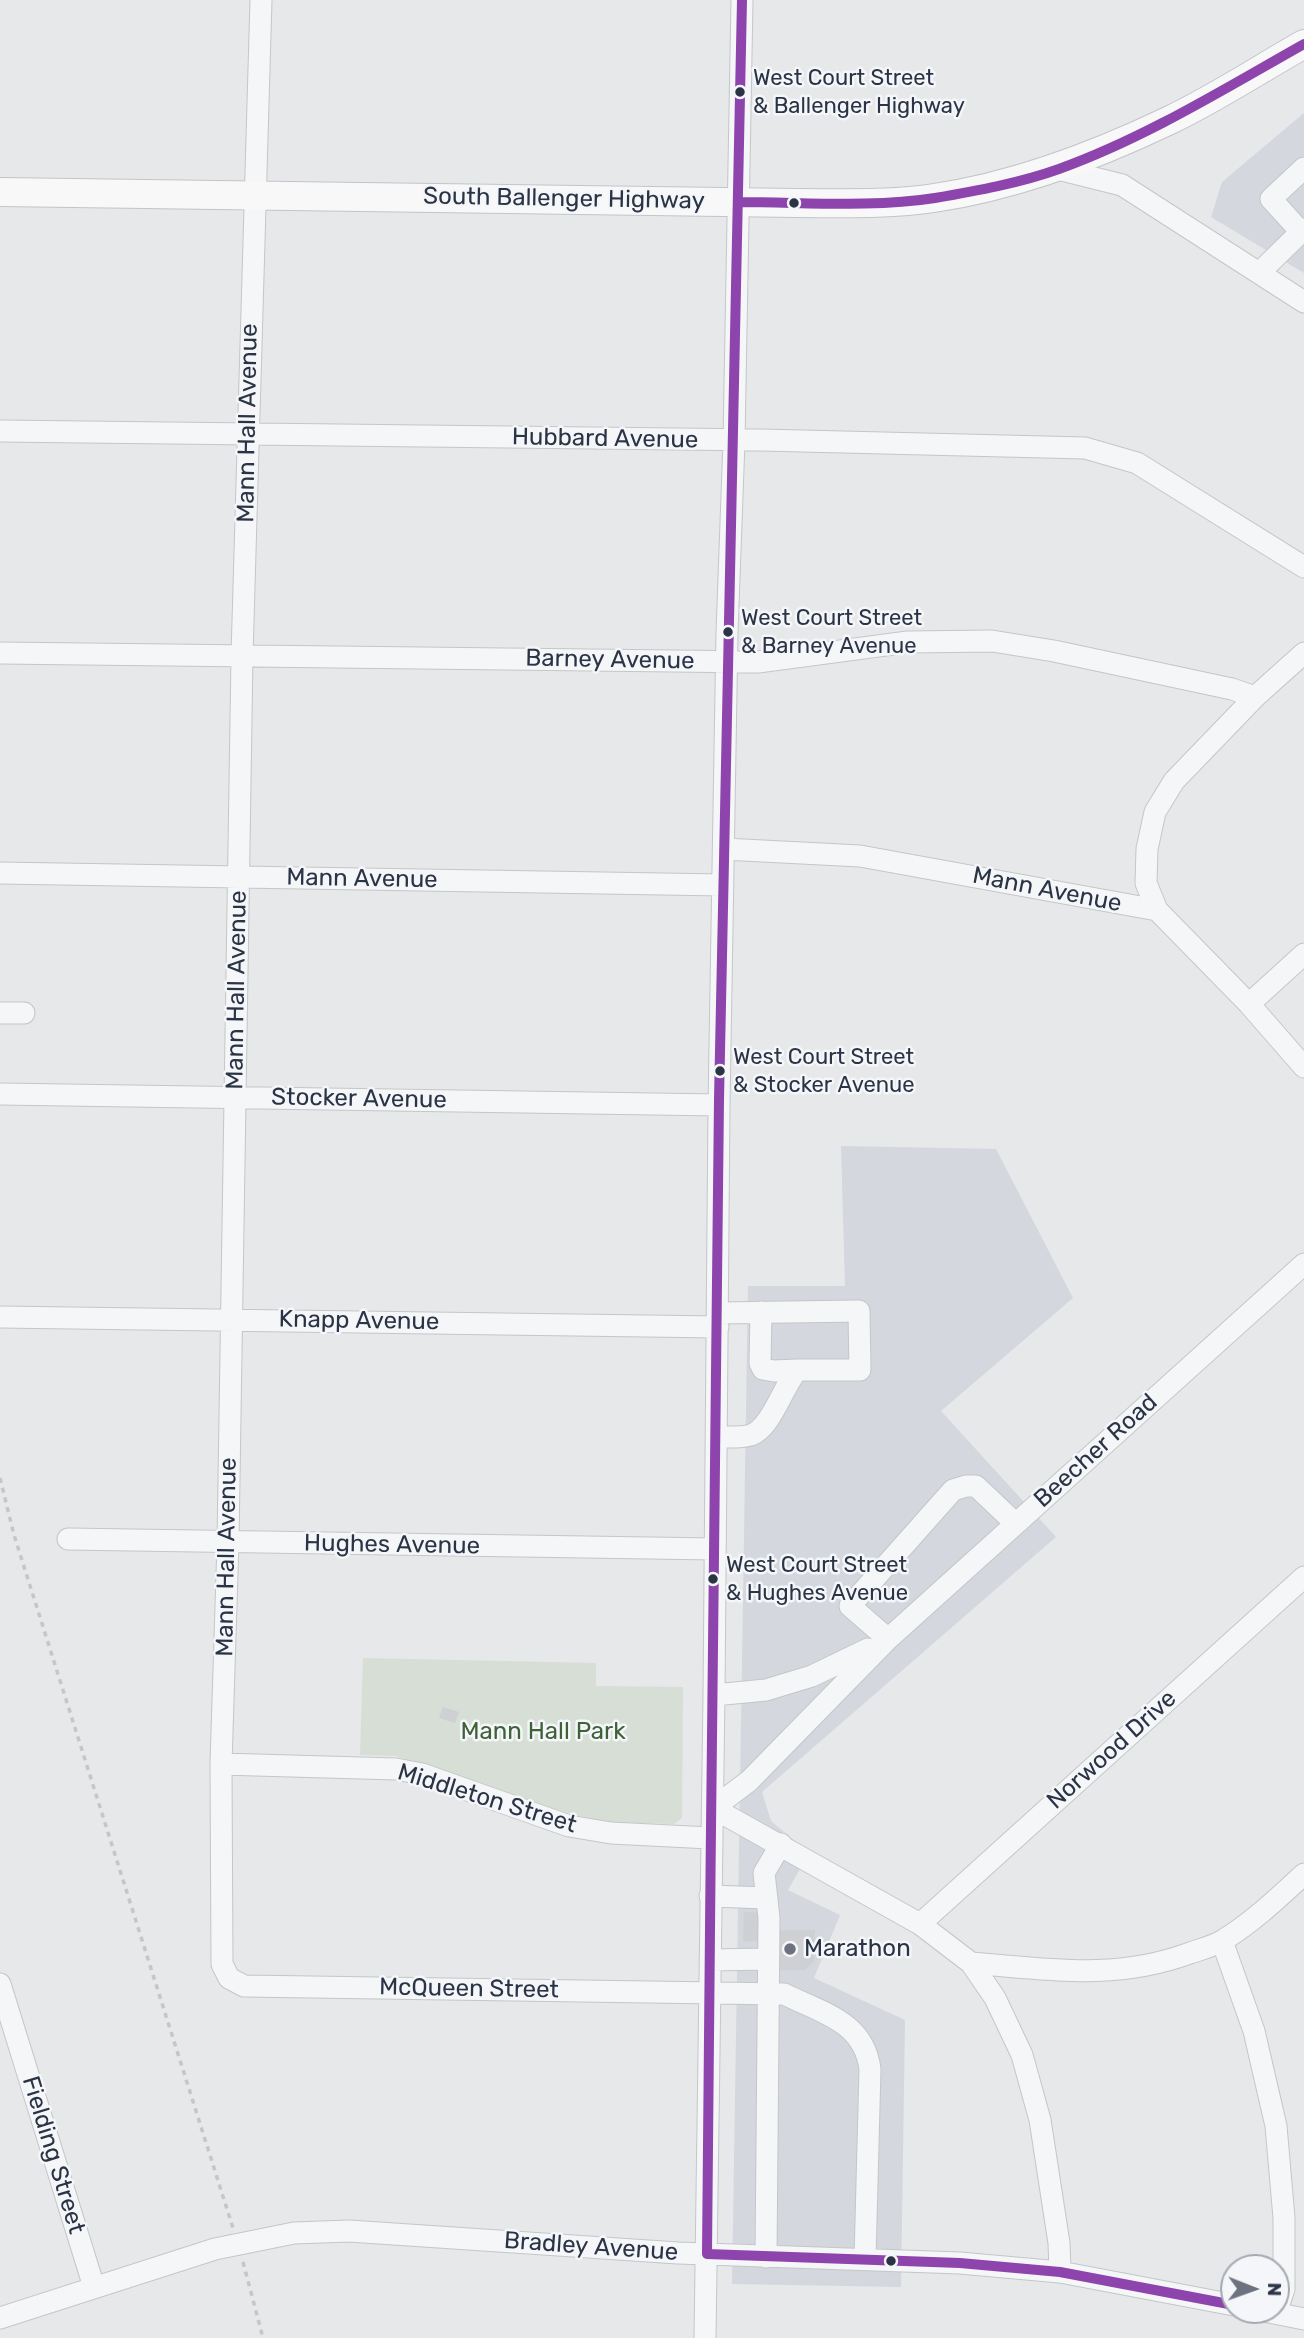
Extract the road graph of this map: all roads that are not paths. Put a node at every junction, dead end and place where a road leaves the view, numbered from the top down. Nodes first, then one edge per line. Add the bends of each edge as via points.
1 (261, 0) edge
2 (742, 0) edge
3 (1304, 44) edge
4 (1304, 168) edge
5 (1058, 169) junction
6 (0, 192) edge
7 (254, 194) junction
8 (739, 202) junction
9 (1302, 231) edge
10 (1259, 273) junction
11 (1304, 302) edge
12 (0, 431) edge
13 (248, 433) junction
14 (734, 441) junction
15 (1304, 567) edge
16 (0, 653) edge
17 (1304, 653) edge
18 (242, 656) junction
19 (726, 661) junction
20 (1255, 697) junction
21 (724, 849) junction
22 (0, 873) edge
23 (239, 877) junction
24 (723, 885) junction
25 (1157, 911) junction
26 (1304, 954) edge
27 (1248, 1004) junction
28 (0, 1013) edge
29 (24, 1013) dead end
30 (1304, 1067) edge
31 (0, 1094) edge
32 (235, 1097) junction
33 (719, 1104) junction
34 (1304, 1264) edge
35 (761, 1312) junction
36 (0, 1317) edge
37 (232, 1319) junction
38 (718, 1320) junction
39 (797, 1370) junction
40 (717, 1437) junction
41 (1015, 1523) junction
42 (68, 1539) dead end
43 (228, 1543) junction
44 (716, 1549) junction
45 (1304, 1577) edge
46 (888, 1639) junction
47 (714, 1695) junction
48 (221, 1763) junction
49 (713, 1808) junction
50 (710, 1838) junction
51 (781, 1844) junction
52 (1304, 1874) edge
53 (710, 1896) junction
54 (767, 1898) junction
55 (920, 1924) junction
56 (1222, 1941) junction
57 (768, 1959) junction
58 (710, 1960) junction
59 (971, 1963) junction
60 (229, 1978) joint
61 (0, 1984) edge
62 (710, 1992) junction
63 (767, 1994) junction
64 (707, 2253) junction
65 (1284, 2254) edge
66 (766, 2257) junction
67 (865, 2259) junction
68 (1060, 2272) junction
69 (94, 2287) junction
70 (1220, 2302) edge
71 (0, 2318) edge
72 (705, 2338) edge

1 - 7 street, Mann Hall Avenue
2 - 8 street
3 - 5 main road, South Ballenger Highway via 1171,120
4 - 9 street via 1271,199
5 - 8 main road, South Ballenger Highway via 933,198 872,203
5 - 10 street via 1122,185
6 - 7 main road, South Ballenger Highway
7 - 8 main road, South Ballenger Highway
7 - 13 street, Mann Hall Avenue
8 - 14 street
9 - 10 street
10 - 11 street
12 - 13 street, Hubbard Avenue
13 - 14 street, Hubbard Avenue
13 - 18 street, Mann Hall Avenue
14 - 15 street, Hubbard Avenue via 1085,448 1137,463
14 - 19 street
16 - 18 street, Barney Avenue
17 - 20 street
18 - 19 street, Barney Avenue
18 - 23 street, Mann Hall Avenue
19 - 20 street, Barney Avenue via 758,662 908,642 992,641
19 - 21 street
20 - 25 street via 1174,781 1155,812 1146,883
21 - 24 street
21 - 25 street, Mann Avenue via 860,856
22 - 23 street, Mann Avenue
23 - 24 street, Mann Avenue
23 - 32 street, Mann Hall Avenue
24 - 33 street
25 - 27 street, Mann Avenue
26 - 27 street
27 - 30 street, Mann Avenue
28 - 29 street
31 - 32 street, Stocker Avenue
32 - 33 street, Stocker Avenue
32 - 37 street, Mann Hall Avenue
33 - 38 street
34 - 41 street, Beecher Road
35 - 38 street, Knapp Avenue
35 - 39 street via 763,1369
35 - 39 street, Knapp Avenue via 859,1311 860,1370
36 - 37 street, Knapp Avenue
37 - 38 street, Knapp Avenue
37 - 43 street, Mann Hall Avenue
38 - 40 street
39 - 40 street via 766,1424 754,1434
40 - 44 street
41 - 46 street, Beecher Road
41 - 46 street via 976,1486 953,1490 850,1606
42 - 43 street, Hughes Avenue
43 - 44 street, Hughes Avenue
43 - 48 street, Mann Hall Avenue
44 - 47 street
45 - 55 street, Norwood Drive
46 - 47 street, Beecher Road via 812,1676 766,1690
46 - 49 street, Beecher Road via 749,1781
47 - 49 street
48 - 50 street, Middleton Street via 396,1769 569,1826
48 - 60 street, Mann Hall Avenue via 220,1939 222,1964
49 - 50 street
49 - 51 street
50 - 53 street
51 - 54 street via 764,1872
51 - 55 street
52 - 56 street
53 - 54 street
53 - 58 street
54 - 57 street
55 - 59 street
56 - 59 street via 1170,1960 1114,1971
56 - 65 street via 1254,2031 1276,2126
57 - 58 street
57 - 63 street
58 - 62 street
59 - 68 street via 996,1998 1022,2055 1040,2120
60 - 62 street, McQueen Street via 244,1986
61 - 69 street, Fielding Street
62 - 63 street, McQueen Street
62 - 64 street
63 - 66 street
63 - 67 street, McQueen Street via 784,1994 830,2017 853,2031 868,2051
64 - 66 street, Bradley Avenue
64 - 69 street, Bradley Avenue via 349,2231 294,2233 215,2249
64 - 72 street
66 - 67 street, Bradley Avenue
67 - 68 street, Bradley Avenue
68 - 70 street, Bradley Avenue
69 - 71 street, Bradley Avenue

